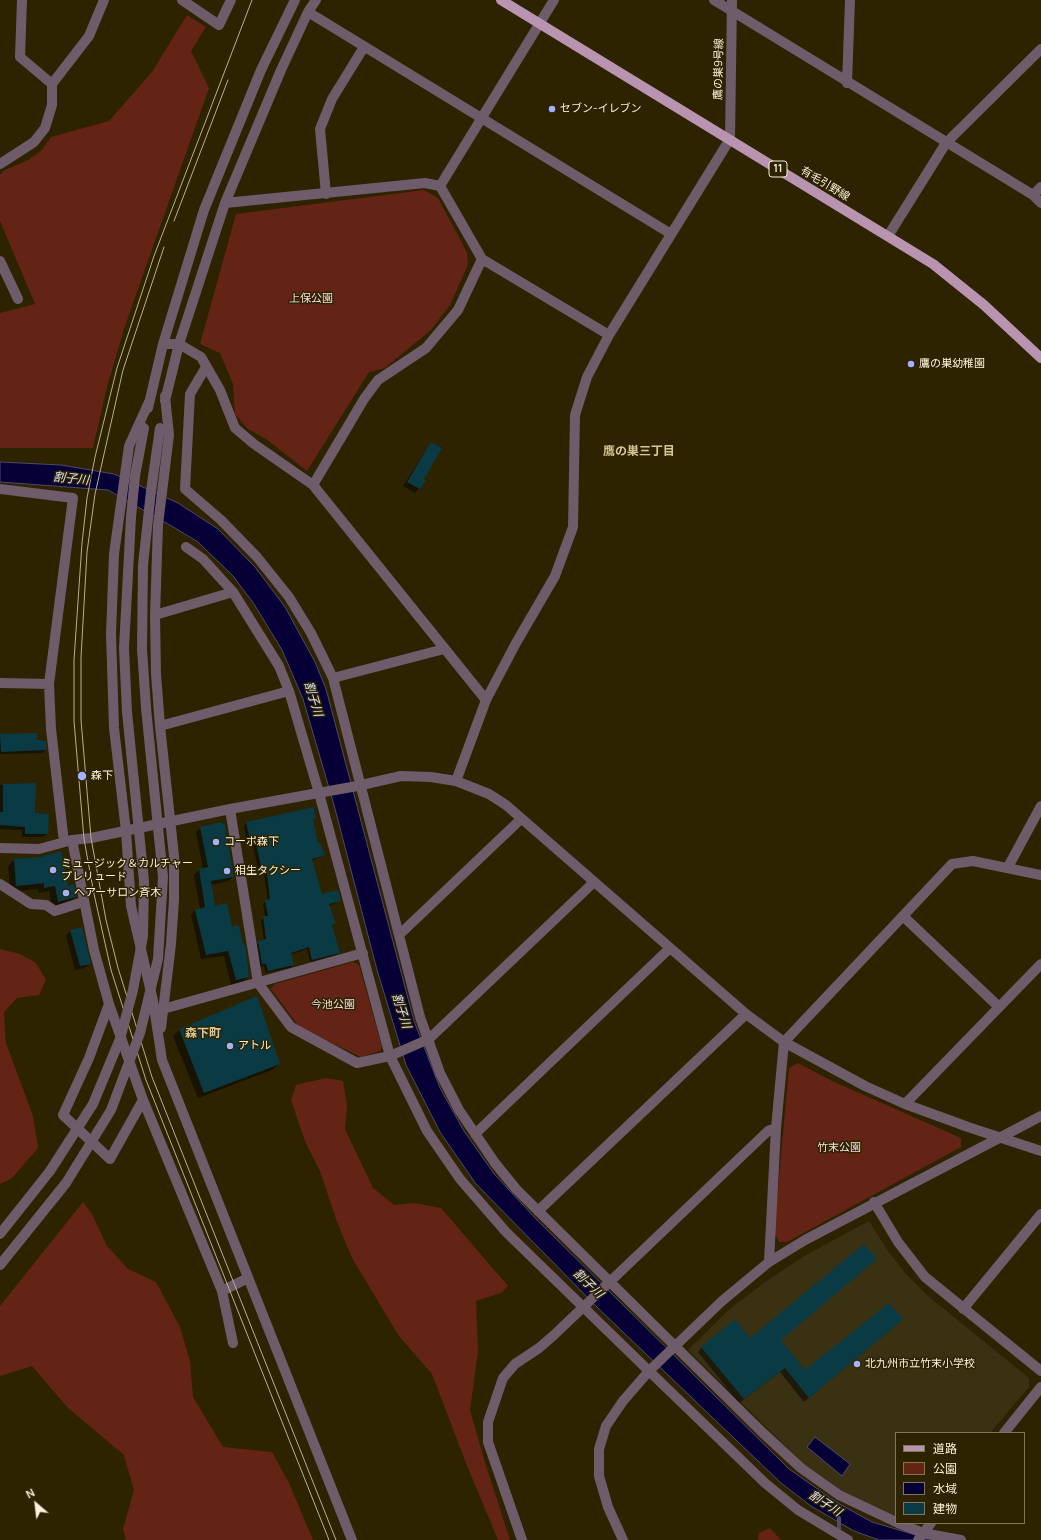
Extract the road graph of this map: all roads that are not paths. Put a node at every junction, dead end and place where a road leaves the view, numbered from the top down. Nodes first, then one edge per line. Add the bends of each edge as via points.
1 (22, 0) edge
2 (104, 0) edge
3 (182, 0) edge
4 (231, 0) edge
5 (294, 0) edge
6 (316, 0) edge
7 (501, 0) edge
8 (554, 0) edge
9 (714, 0) edge
10 (732, 0) edge
11 (850, 0) edge
12 (732, 11) junction
13 (308, 12) junction
14 (540, 24) junction
15 (364, 47) junction
16 (1041, 49) edge
17 (848, 83) junction
18 (52, 84) junction
19 (481, 119) junction
20 (730, 139) junction
21 (946, 143) junction
22 (0, 164) edge
23 (440, 186) junction
24 (1041, 187) edge
25 (326, 194) junction
26 (1033, 195) junction
27 (225, 203) junction
28 (1041, 203) edge
29 (671, 234) junction
30 (888, 236) junction
31 (482, 259) junction
32 (0, 261) edge
33 (18, 299) dead end
34 (609, 335) junction
35 (163, 344) junction
36 (179, 344) junction
37 (1041, 358) edge
38 (206, 367) junction
39 (165, 396) junction
40 (149, 402) junction
41 (313, 485) junction
42 (0, 489) edge
43 (186, 547) dead end
44 (233, 592) junction
45 (155, 615) junction
46 (444, 649) junction
47 (333, 678) junction
48 (0, 683) edge
49 (49, 684) junction
50 (289, 691) junction
51 (486, 700) junction
52 (160, 726) junction
53 (456, 781) junction
54 (359, 786) junction
55 (322, 792) junction
56 (1041, 806) edge
57 (230, 809) junction
58 (521, 819) junction
59 (171, 821) junction
60 (126, 831) junction
61 (68, 841) junction
62 (0, 848) edge
63 (1008, 867) junction
64 (1041, 875) edge
65 (593, 883) junction
66 (0, 884) edge
67 (83, 902) junction
68 (903, 916) junction
69 (399, 934) junction
70 (670, 948) junction
71 (363, 954) junction
72 (1041, 964) edge
73 (1037, 976) edge
74 (258, 983) junction
75 (109, 1004) junction
76 (999, 1007) junction
77 (163, 1009) junction
78 (746, 1014) junction
79 (427, 1040) junction
80 (784, 1042) junction
81 (393, 1055) junction
82 (162, 1060) junction
83 (143, 1100) junction
84 (905, 1104) junction
85 (1041, 1116) edge
86 (776, 1128) junction
87 (474, 1134) junction
88 (1000, 1138) junction
89 (1041, 1151) edge
90 (874, 1202) junction
91 (538, 1211) junction
92 (1041, 1214) edge
93 (0, 1234) edge
94 (769, 1262) junction
95 (0, 1265) edge
96 (248, 1278) junction
97 (608, 1282) junction
98 (222, 1291) junction
99 (585, 1305) junction
100 (963, 1309) junction
101 (233, 1343) dead end
102 (674, 1347) junction
103 (651, 1370) junction
104 (1041, 1371) edge
105 (1041, 1387) edge
106 (1005, 1432) edge
107 (895, 1522) edge
108 (899, 1524) edge
109 (930, 1524) edge
110 (921, 1536) edge
111 (352, 1540) edge
112 (522, 1540) edge
113 (623, 1540) edge
114 (847, 1540) edge
115 (961, 1540) edge

1 - 18 street via 20,57
2 - 18 street via 88,36
3 - 4 street via 219,25
5 - 35 street via 261,70 204,210
6 - 13 street
7 - 14 main road, 有毛引野線 / 11
8 - 14 street
9 - 12 street
10 - 12 street, 鷹の巣9号線
11 - 17 street
12 - 17 street
12 - 20 street, 鷹の巣9号線
13 - 15 street
13 - 27 street
14 - 19 street
14 - 20 main road, 有毛引野線 / 11
15 - 19 street
15 - 25 street via 332,99 320,130
16 - 21 street
17 - 21 street
18 - 22 street via 52,105 45,128 34,142
19 - 23 street
19 - 29 street
20 - 29 street
20 - 30 main road, 有毛引野線 / 11
21 - 26 street
21 - 30 street
23 - 25 street via 425,183
23 - 31 street
24 - 26 street
25 - 27 street
26 - 28 street
27 - 36 street
29 - 34 street
30 - 37 main road, 有毛引野線 / 11 via 933,264 984,304
31 - 34 street
31 - 41 street via 458,310 426,348 378,380
32 - 33 street
34 - 51 street via 587,377 575,415 573,527 555,576
35 - 36 street
35 - 40 street
36 - 38 street via 201,357
36 - 39 street
38 - 41 street via 220,390 235,428
38 - 47 street via 190,394 185,489 221,520 257,557 289,597 311,633
39 - 45 street via 169,435 158,525
39 - 95 street, bridge via 143,565 142,649 163,877 158,959 140,1032 111,1110 66,1183
40 - 60 street via 129,446 114,554 111,634 114,728
40 - 93 street, bridge via 135,476 124,648 127,712 144,881 143,936 133,990 120,1039 93,1104 50,1171
41 - 46 street
42 - 49 street via 73,498
43 - 44 street via 203,559
44 - 45 street
44 - 50 street via 279,666
45 - 52 street
46 - 47 street
46 - 51 street
47 - 54 street
48 - 49 street
49 - 61 street via 51,729
50 - 52 street
50 - 55 street
51 - 53 street
52 - 59 street
53 - 54 street via 401,776
53 - 58 street via 489,794
54 - 55 street
54 - 69 street
55 - 57 street
55 - 71 street
56 - 63 street
57 - 59 street
57 - 74 street
58 - 65 street
58 - 69 street
59 - 60 street
59 - 77 street via 174,900
60 - 61 street
60 - 82 street via 131,906 153,1001
61 - 62 street via 39,849
61 - 67 street
63 - 64 street
63 - 68 street via 973,861 952,864
65 - 70 street
65 - 79 street
66 - 67 street via 31,904 46,905 55,911
67 - 75 street
68 - 76 street
68 - 80 street
69 - 79 street
70 - 78 street
70 - 87 street
71 - 74 street
71 - 81 street
72 - 73 street
73 - 76 street
74 - 77 street
74 - 81 street via 291,1027 311,1039 357,1063
75 - 83 street
75 - 83 street via 89,1058 63,1115 110,1159
76 - 84 street
77 - 82 street
78 - 80 street
78 - 91 street
79 - 81 street
79 - 87 street via 440,1073
80 - 84 street via 865,1086
80 - 86 street
81 - 99 street via 427,1131 460,1179 506,1232
82 - 96 street
83 - 98 street
84 - 88 street
85 - 88 street
86 - 94 street
86 - 97 street via 768,1130
87 - 91 street via 495,1164
88 - 89 street
88 - 90 street
90 - 94 street
90 - 100 street via 898,1242 925,1277
91 - 97 street
92 - 100 street
94 - 102 street via 722,1301
96 - 98 street
96 - 111 street
97 - 99 street
97 - 102 street
98 - 101 street
99 - 103 street
99 - 112 street via 539,1348 515,1364 503,1378 488,1422 488,1442
100 - 104 street
102 - 103 street
102 - 107 street via 801,1468 839,1494
103 - 113 street via 623,1401 606,1426 599,1450 599,1476 608,1507
103 - 114 street via 765,1483 798,1510
105 - 106 street
108 - 110 street
109 - 110 street
110 - 115 street

